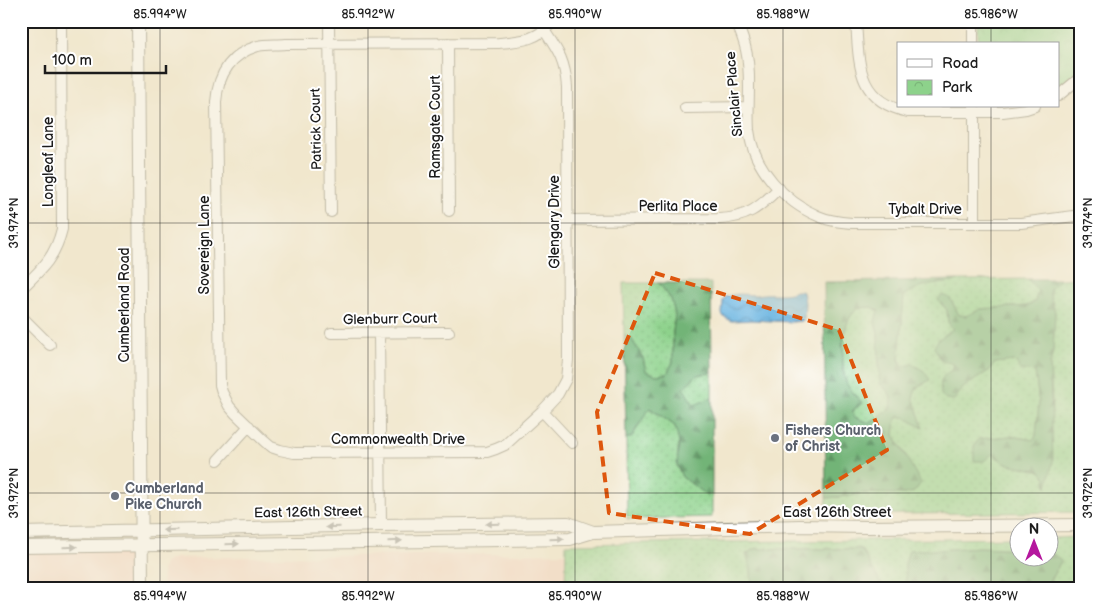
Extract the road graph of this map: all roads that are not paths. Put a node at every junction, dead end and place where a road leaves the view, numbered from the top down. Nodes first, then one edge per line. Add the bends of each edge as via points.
1 (61, 21) edge
2 (138, 21) edge
3 (329, 21) edge
4 (553, 21) edge
5 (736, 21) edge
6 (856, 21) edge
7 (973, 21) edge
8 (544, 30) junction
9 (973, 42) edge
10 (448, 43) junction
11 (329, 44) junction
12 (1081, 77) edge
13 (1060, 94) edge
14 (748, 107) junction
15 (685, 108) dead end
16 (1029, 108) edge
17 (974, 109) edge
18 (779, 188) junction
19 (449, 211) dead end
20 (330, 212) dead end
21 (1081, 215) edge
22 (568, 220) junction
23 (974, 223) junction
24 (21, 289) edge
25 (21, 316) edge
26 (449, 332) dead end
27 (331, 333) dead end
28 (379, 333) junction
29 (50, 345) dead end
30 (542, 411) junction
31 (248, 426) junction
32 (572, 443) dead end
33 (380, 453) junction
34 (218, 460) dead end
35 (1081, 524) edge
36 (381, 525) junction
37 (142, 530) junction
38 (593, 532) junction
39 (21, 533) edge
40 (142, 545) junction
41 (21, 547) edge
42 (142, 588) edge

1 - 24 street, Longleaf Lane via 62,230 52,256
2 - 37 main road, Cumberland Road
3 - 11 street, Patrick Court
4 - 8 street
5 - 14 street, Sinclair Place via 746,52
6 - 17 street via 860,70 879,100 908,112
7 - 9 street
8 - 10 street via 522,41
8 - 22 street, Glengary Drive via 563,62 566,75
10 - 11 street
10 - 19 street, Ramsgate Court
11 - 20 street, Patrick Court
11 - 31 street, Sovereign Lane via 258,46 234,59 219,81 216,102 219,376 229,406
12 - 13 street
14 - 15 street
14 - 18 street, Sinclair Place via 753,146 765,171
16 - 17 street via 1003,112
17 - 23 street
18 - 22 street, Perlita Place via 759,206 735,218
18 - 23 street, Tybalt Drive via 801,207 834,221
21 - 23 street, Tybalt Drive via 1021,223
22 - 30 street, Glengary Drive via 568,370 558,394
25 - 29 street
26 - 28 street, Glenburr Court
27 - 28 street, Glenburr Court
28 - 33 street
30 - 32 street
30 - 33 street, Commonwealth Drive via 496,450
31 - 33 street, Commonwealth Drive via 271,446 294,453
31 - 34 street
33 - 36 street
35 - 38 main road, East 126th Street via 800,526
36 -> 37 main road, East 126th Street
38 -> 36 main road, East 126th Street via 568,523
37 - 39 main road, East 126th Street
37 - 40 main road, Cumberland Road
40 -> 38 main road, East 126th Street via 570,539
41 -> 40 main road, East 126th Street
40 - 42 main road, Cumberland Road

